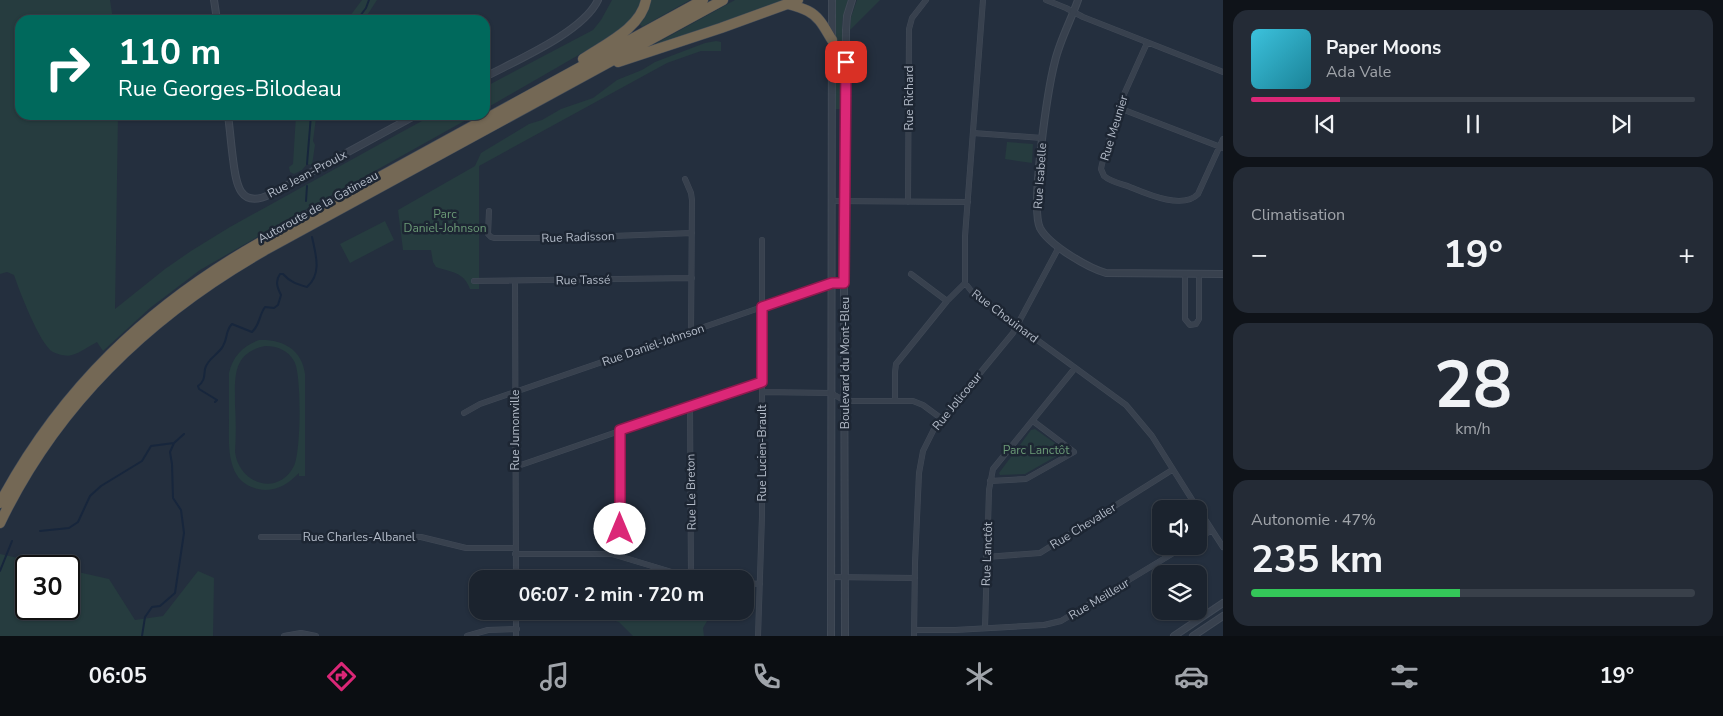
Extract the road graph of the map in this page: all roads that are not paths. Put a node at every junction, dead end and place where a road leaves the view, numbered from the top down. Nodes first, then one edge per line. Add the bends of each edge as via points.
1 (214, 0) edge
2 (598, 0) edge
3 (646, 0) edge
4 (703, 0) edge
5 (723, 0) edge
6 (832, 0) edge
7 (852, 0) edge
8 (926, 0) edge
9 (983, 0) edge
10 (1046, 0) edge
11 (1078, 0) edge
12 (793, 2) edge
13 (1074, 12) junction
14 (216, 15) edge
15 (832, 40) junction
16 (1147, 43) junction
17 (591, 72) junction
18 (1223, 72) edge
19 (490, 74) edge
20 (539, 89) junction
21 (1119, 108) junction
22 (490, 116) edge
23 (229, 120) edge
24 (407, 120) edge
25 (483, 120) edge
26 (973, 133) junction
27 (1042, 138) junction
28 (1223, 138) edge
29 (1221, 147) edge
30 (685, 179) dead end
31 (832, 201) junction
32 (846, 201) junction
33 (908, 202) junction
34 (968, 202) junction
35 (489, 211) dead end
36 (692, 233) junction
37 (762, 240) dead end
38 (1059, 247) junction
39 (911, 274) dead end
40 (1185, 274) junction
41 (1198, 274) junction
42 (1223, 274) edge
43 (692, 278) junction
44 (515, 281) junction
45 (474, 282) dead end
46 (832, 283) junction
47 (844, 283) junction
48 (965, 283) junction
49 (947, 301) junction
50 (762, 307) junction
51 (832, 324) junction
52 (844, 324) junction
53 (1018, 326) junction
54 (691, 332) junction
55 (1075, 368) junction
56 (762, 382) junction
57 (516, 392) junction
58 (762, 392) junction
59 (831, 393) junction
60 (895, 400) junction
61 (845, 401) junction
62 (690, 406) junction
63 (464, 413) dead end
64 (942, 419) junction
65 (1033, 421) junction
66 (620, 430) junction
67 (515, 467) junction
68 (1172, 470) junction
69 (990, 480) junction
70 (1192, 500) edge
71 (0, 503) edge
72 (0, 523) edge
73 (1207, 523) edge
74 (1212, 530) junction
75 (1207, 533) edge
76 (261, 537) dead end
77 (1223, 546) edge
78 (515, 551) junction
79 (1170, 555) edge
80 (620, 556) junction
81 (986, 557) junction
82 (516, 570) edge
83 (666, 570) edge
84 (693, 570) edge
85 (831, 578) junction
86 (845, 578) junction
87 (915, 578) junction
88 (754, 584) edge
89 (760, 584) junction
90 (1223, 603) edge
91 (1223, 616) edge
92 (516, 620) edge
93 (985, 628) junction
94 (516, 629) junction
95 (914, 633) edge
96 (284, 636) edge
97 (316, 636) edge
98 (467, 636) edge
99 (516, 636) edge
100 (758, 636) edge
101 (831, 636) edge
102 (845, 636) edge
103 (1174, 636) edge
104 (1193, 636) edge

1 - 14 street
2 - 19 street via 587,17 574,28
3 - 20 highway via 632,26
4 - 20 highway, Autoroute de la Gatineau
5 - 17 highway, Autoroute de la Gatineau
6 - 15 street, Boulevard du Mont-Bleu
7 - 32 street, Boulevard du Mont-Bleu via 846,30
8 - 33 street, Rue Richard via 912,18 909,29
9 - 26 street, Rue Chouinard
10 - 13 street
11 - 13 street, Rue Isabelle
12 - 15 highway via 815,16
12 - 17 highway
13 - 16 street
13 - 27 street, Rue Isabelle via 1055,61
15 - 31 street, Boulevard du Mont-Bleu
16 - 18 street
16 - 21 street, Rue Meunier
17 - 72 highway, Autoroute de la Gatineau via 267,249 185,301 124,352 80,399 42,450
20 - 22 highway, Autoroute de la Gatineau
21 - 29 street
21 - 29 street, Rue Meunier via 1101,169 1107,179 1156,197 1189,200 1198,194
23 - 24 street, Rue Jean-Proulx via 237,186 244,196 254,199 271,194
25 - 71 highway, Autoroute de la Gatineau via 259,243 179,294 129,335 79,386 36,443
26 - 27 street
26 - 34 street, Rue Chouinard
27 - 38 street, Rue Isabelle via 1038,223 1044,234
28 - 29 street, Rue Meunier
30 - 36 street via 691,192
31 - 32 street
31 - 46 street, Boulevard du Mont-Bleu
32 - 33 street
32 - 47 street, Boulevard du Mont-Bleu
33 - 34 street
34 - 48 street, Rue Chouinard
35 - 36 street, Rue Radisson via 488,234 494,238
36 - 43 street
37 - 50 street, Rue Lucien-Brault
38 - 40 street, Rue Isabelle via 1106,272
38 - 53 street, Rue Jolicoeur
39 - 49 street
40 - 41 street, Rue Isabelle
40 - 41 street via 1185,319 1190,325 1199,319
41 - 42 street, Rue Isabelle
43 - 44 street, Rue Tassé
43 - 54 street
44 - 45 street, Rue Tassé
44 - 57 street, Rue Jumonville
46 - 47 street, Rue Daniel-Johnson
46 - 50 street, Rue Daniel-Johnson
46 - 51 street, Boulevard du Mont-Bleu
47 - 52 street, Boulevard du Mont-Bleu
48 - 49 street
48 - 53 street, Rue Chouinard via 973,293
49 - 60 street via 896,364
50 - 54 street, Rue Daniel-Johnson
50 - 56 street, Rue Lucien-Brault
51 - 52 street
51 - 59 street, Boulevard du Mont-Bleu
52 - 61 street, Boulevard du Mont-Bleu
53 - 55 street, Rue Chouinard
53 - 64 street, Rue Jolicoeur
54 - 57 street, Rue Daniel-Johnson
55 - 65 street, Rue Lanctôt
55 - 68 street, Rue Chouinard via 1132,411 1152,436
56 - 58 street, Rue Lucien-Brault
56 - 62 street
57 - 63 street, Rue Daniel-Johnson
57 - 67 street, Rue Jumonville
58 - 59 street
58 - 89 street, Rue Lucien-Brault
59 - 61 street
59 - 85 street, Boulevard du Mont-Bleu
60 - 61 street
60 - 64 street via 918,402
61 - 86 street, Boulevard du Mont-Bleu
62 - 66 street
62 - 84 street, Rue Le Breton
64 - 87 street, Rue Jolicoeur via 928,438 922,456
65 - 69 street, Rue Lanctôt via 993,469
65 - 69 street via 1074,452 1026,479
66 - 67 street
66 - 80 street
67 - 78 street, Rue Jumonville
68 - 70 street, Rue Chouinard
68 - 81 street, Rue Chevalier via 1040,553
69 - 81 street, Rue Lanctôt
73 - 74 street, Rue Chouinard
74 - 75 street
74 - 77 street, Rue Chouinard
76 - 78 street, Rue Charles-Albanel via 421,537 466,548
78 - 80 street, Rue Charles-Albanel
78 - 82 street, Rue Jumonville
79 - 93 street, Rue Meilleur via 1061,621
80 - 83 street, Rue Charles-Albanel
81 - 93 street, Rue Lanctôt
85 - 86 street
85 - 101 street, Boulevard du Mont-Bleu
86 - 87 street
86 - 102 street, Boulevard du Mont-Bleu
87 - 95 street, Rue Jolicoeur
88 - 89 street
89 - 100 street, Rue Lucien-Brault
90 - 103 street
91 - 104 street
92 - 94 street
93 - 95 street, Rue Meilleur
94 - 98 street via 488,630
94 - 99 street
96 - 97 street via 301,633

